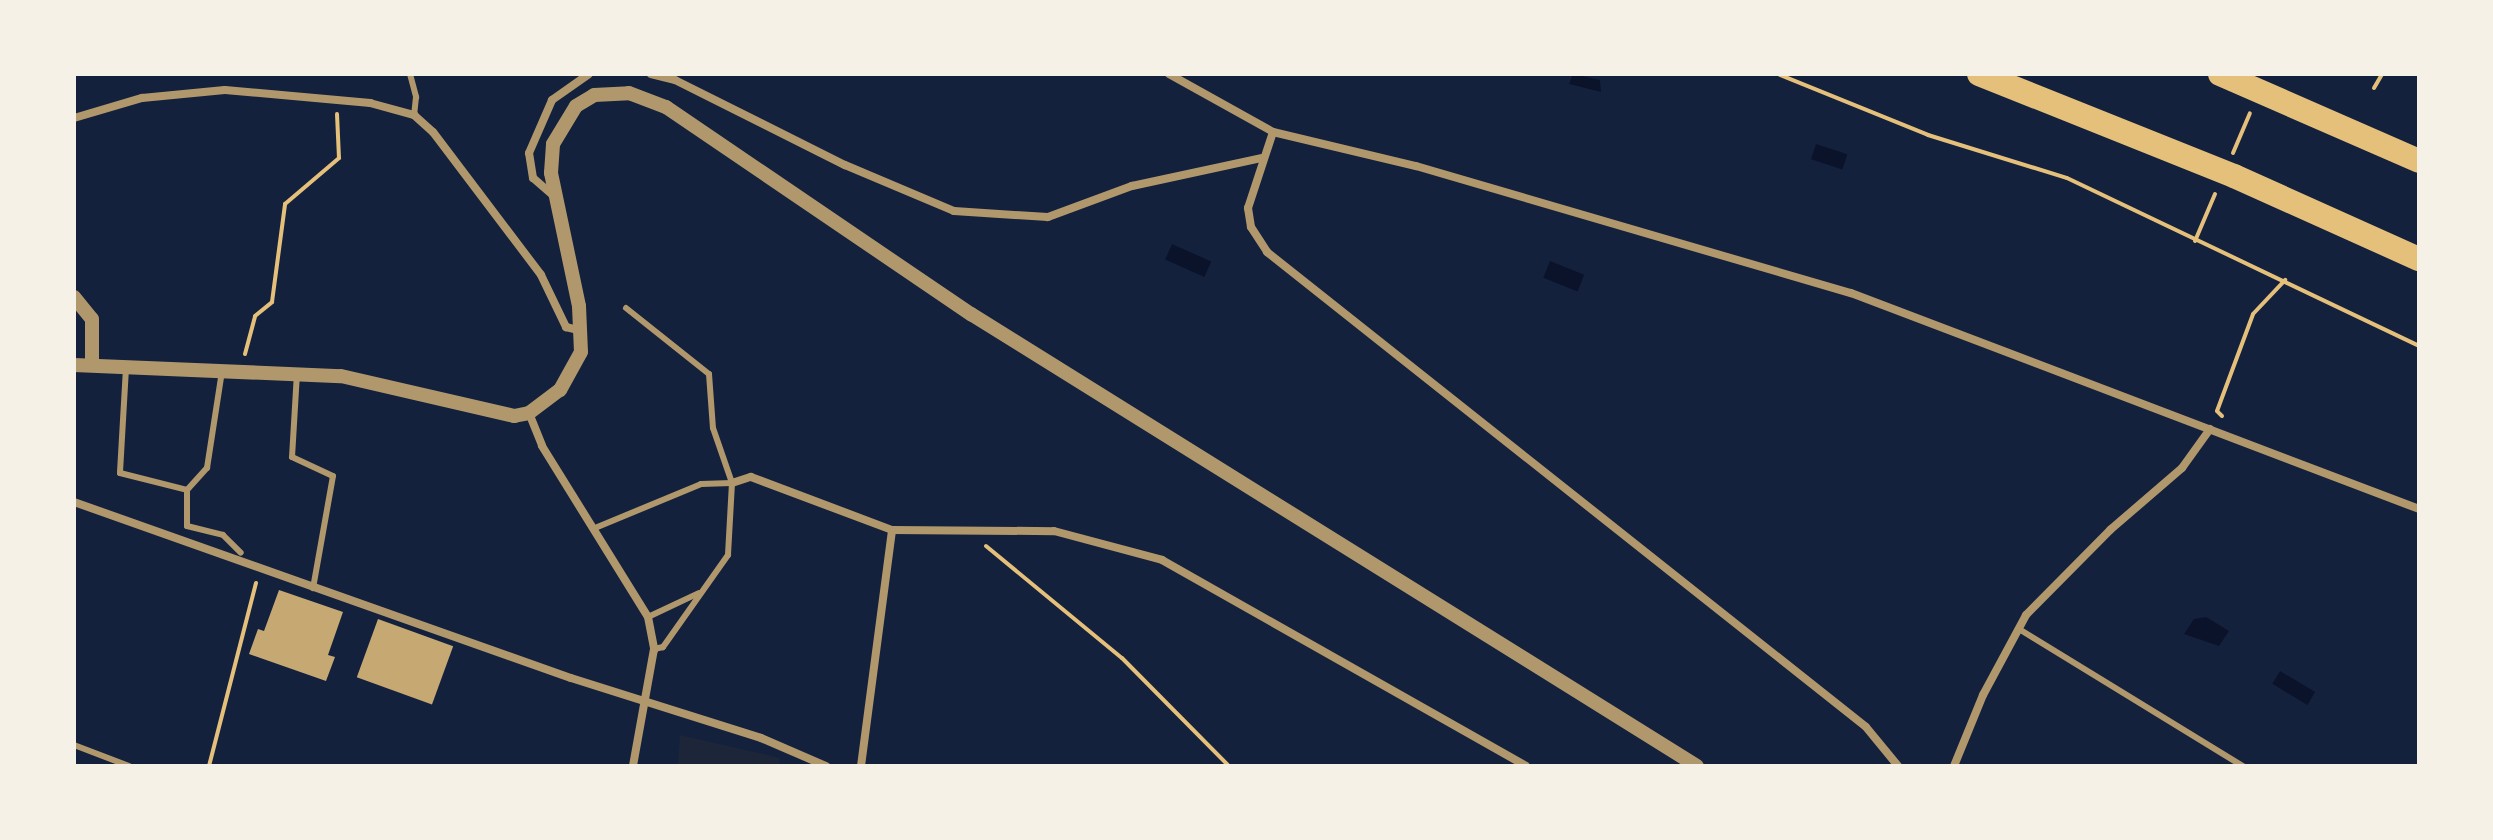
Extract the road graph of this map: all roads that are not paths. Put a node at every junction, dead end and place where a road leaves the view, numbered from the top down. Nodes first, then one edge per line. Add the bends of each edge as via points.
1 (410, 74) edge
2 (589, 74) edge
3 (651, 74) edge
4 (1169, 74) edge
5 (1979, 74) edge
6 (2220, 74) edge
7 (414, 115) junction
8 (74, 118) edge
9 (1273, 132) junction
10 (1261, 158) junction
11 (2419, 161) edge
12 (555, 197) junction
13 (2419, 259) edge
14 (74, 297) edge
15 (626, 308) dead end
16 (583, 332) junction
17 (74, 365) edge
18 (92, 365) junction
19 (126, 367) junction
20 (222, 371) junction
21 (297, 373) junction
22 (529, 413) junction
23 (2210, 429) junction
24 (732, 483) junction
25 (187, 490) junction
26 (74, 502) edge
27 (2419, 509) edge
28 (595, 528) junction
29 (892, 530) junction
30 (241, 553) dead end
31 (313, 588) junction
32 (702, 590) junction
33 (648, 617) junction
34 (2019, 629) junction
35 (654, 649) junction
36 (648, 701) junction
37 (74, 745) edge
38 (129, 766) edge
39 (633, 766) edge
40 (826, 766) edge
41 (861, 766) edge
42 (1526, 766) edge
43 (1697, 766) edge
44 (1898, 766) edge
45 (1954, 766) edge
46 (2243, 766) edge

1 - 7 lane
2 - 12 street via 552,100 532,141 533,178
3 - 10 street via 675,80 845,165 954,211 1048,217 1132,186
4 - 9 street
5 - 13 highway via 2234,176
6 - 11 highway
7 - 8 street via 259,91 189,92 111,104
7 - 16 street via 433,132 541,275 566,327
9 - 10 street
9 - 23 street via 1416,166 1748,260 1851,293
10 - 44 street via 1248,208 1251,227 1289,274 1866,727
12 - 16 street
12 - 43 street via 553,144 576,106 613,92 666,107 971,314
14 - 18 street via 92,319
15 - 24 lane via 709,374 713,428
16 - 22 street via 574,369 546,404
17 - 18 street
18 - 19 street
19 - 20 street
19 - 25 lane via 120,473
20 - 21 street
20 - 25 lane via 207,468
21 - 22 street via 379,381 514,416
21 - 31 lane via 292,457 333,476
22 - 28 street via 542,446
23 - 27 street
23 - 34 street via 2182,468 2110,530
24 - 28 lane via 701,484
24 - 29 street via 751,477
24 - 32 lane via 728,555
25 - 30 lane via 187,526 223,535
26 - 31 street
28 - 33 street via 613,568
29 - 41 street
29 - 42 street via 1054,531 1162,560 1438,721
31 - 36 street
32 - 33 lane
32 - 35 lane via 663,647
33 - 35 street
34 - 45 street via 1983,695
34 - 46 lane
35 - 36 street
36 - 39 street
36 - 40 street
37 - 38 lane

